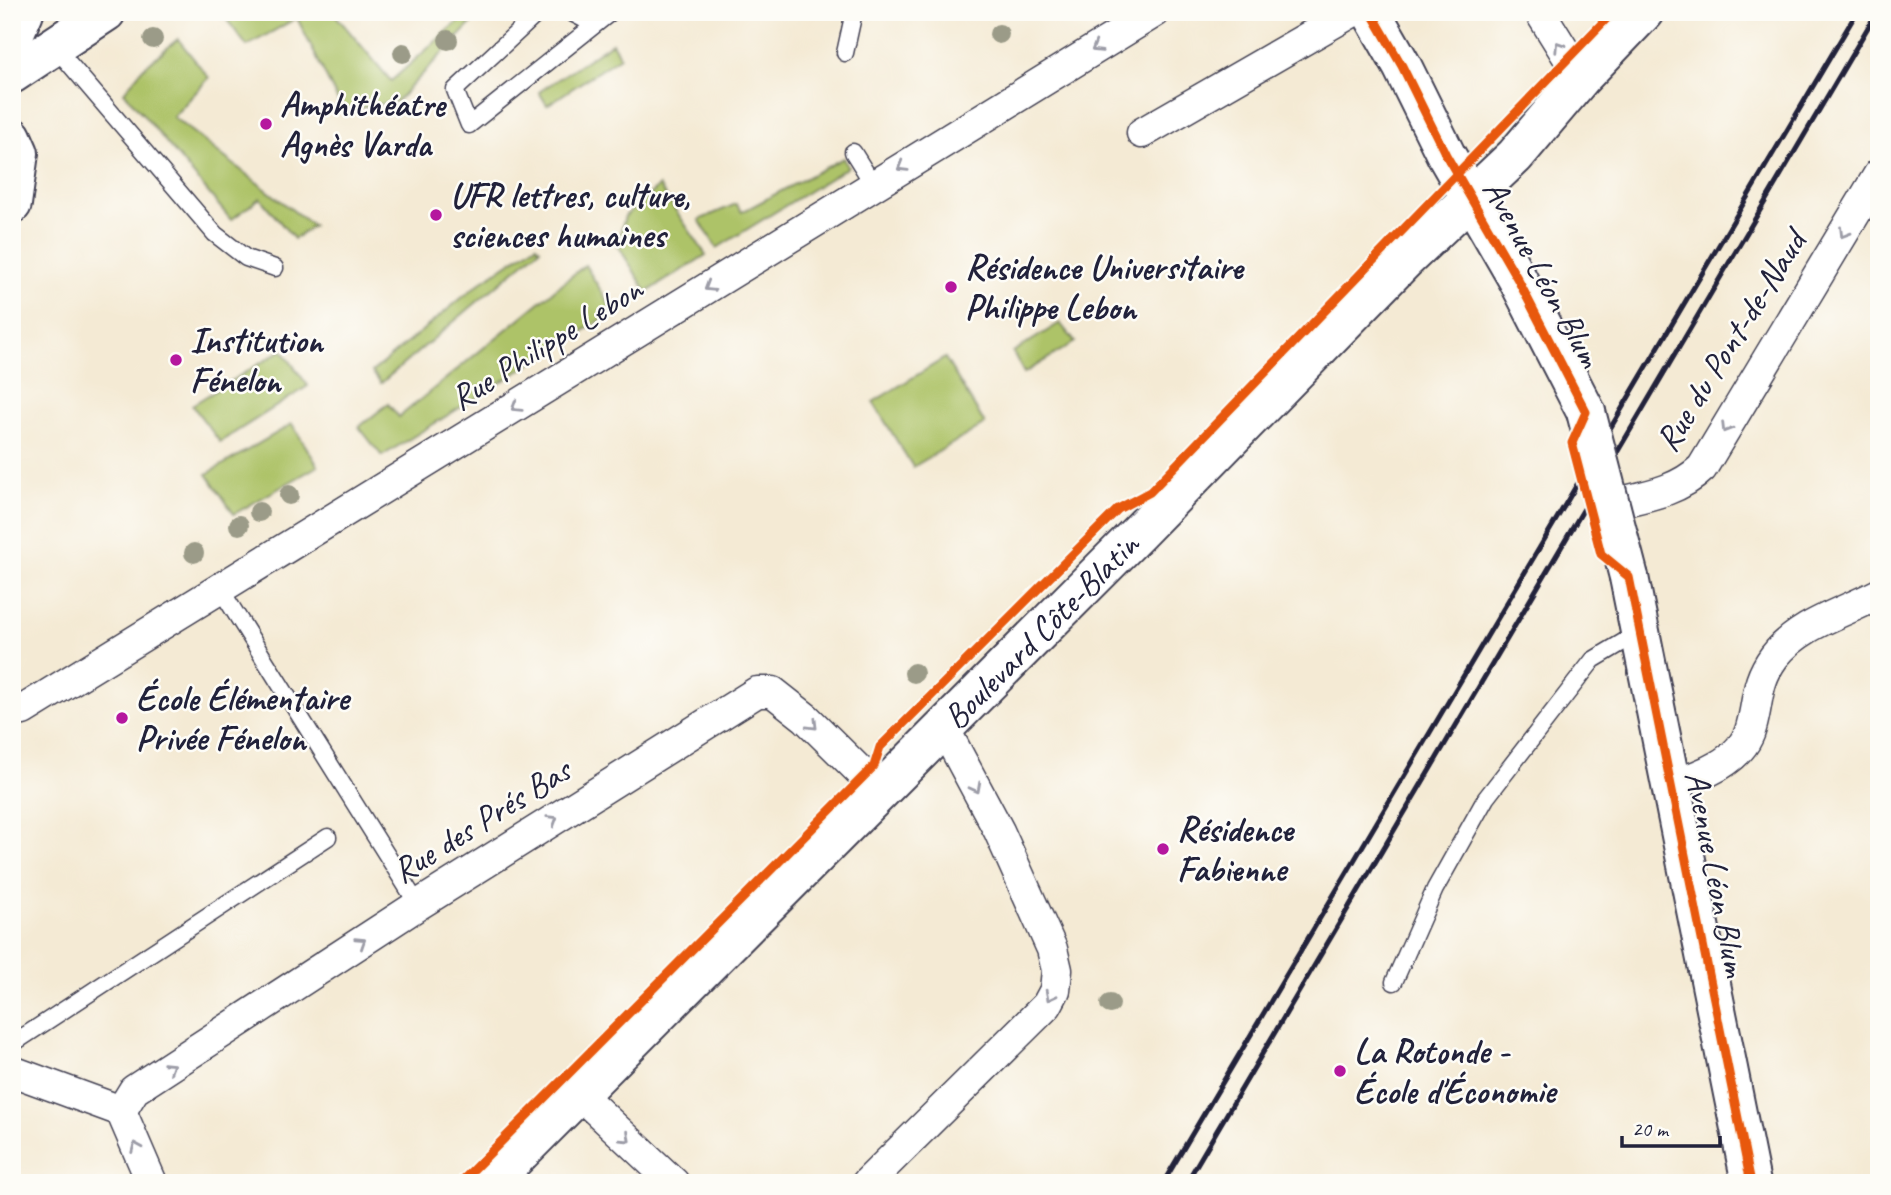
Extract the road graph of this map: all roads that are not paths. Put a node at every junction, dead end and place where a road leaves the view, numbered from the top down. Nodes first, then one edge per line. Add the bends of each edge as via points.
1 (24, 12) edge
2 (106, 12) edge
3 (539, 12) edge
4 (570, 12) edge
5 (611, 12) edge
6 (854, 12) edge
7 (1154, 12) edge
8 (1352, 12) edge
9 (1371, 12) edge
10 (1540, 12) edge
11 (1644, 12) edge
12 (593, 24) junction
13 (12, 39) edge
14 (55, 47) junction
15 (845, 53) dead end
16 (12, 74) edge
17 (1581, 78) junction
18 (1142, 133) dead end
19 (12, 137) edge
20 (853, 152) dead end
21 (1879, 174) edge
22 (873, 184) junction
23 (1471, 198) junction
24 (12, 204) edge
25 (275, 268) dead end
26 (1612, 504) junction
27 (221, 590) junction
28 (1879, 594) edge
29 (1640, 632) junction
30 (12, 712) edge
31 (944, 728) junction
32 (1671, 784) junction
33 (880, 791) junction
34 (328, 837) dead end
35 (418, 905) junction
36 (1394, 982) dead end
37 (12, 1044) edge
38 (12, 1071) edge
39 (578, 1093) junction
40 (121, 1111) junction
41 (152, 1183) edge
42 (490, 1183) edge
43 (674, 1183) edge
44 (867, 1183) edge
45 (1751, 1183) edge

1 - 13 main road
2 - 14 main road
3 - 12 lane via 455,90 470,125
4 - 12 lane
5 - 12 lane
6 - 15 lane
7 -> 22 street, Rue Philippe Lebon
8 - 18 street
9 - 23 main road, Avenue Léon Blum
17 -> 10 street
11 - 17 main road, Boulevard Côte-Blatin
14 - 16 main road
14 - 25 lane via 215,234 246,258
17 - 23 main road, Boulevard Côte-Blatin via 1515,156
19 - 24 main road via 19,153
20 - 22 lane
21 -> 26 street, Rue du Pont-de-Naud via 1702,468 1673,488
22 -> 27 street, Rue Philippe Lebon
23 - 26 main road, Avenue Léon Blum, bridge via 1586,412
23 - 31 main road, Boulevard Côte-Blatin
26 - 29 main road, Avenue Léon Blum, bridge
27 - 30 street, Rue Philippe Lebon via 23,710
27 - 35 lane
28 - 32 street via 1797,633 1774,657 1758,684 1751,729 1743,745 1699,777
29 - 32 main road, Avenue Léon Blum
29 - 36 lane via 1594,660 1486,798 1435,889
31 - 33 main road, Boulevard Côte-Blatin
31 -> 44 street via 999,831 1052,949 1055,990 1047,1005
32 - 45 main road, Avenue Léon Blum
35 -> 33 street, Rue des Prés Bas via 757,692 773,692 806,718
33 - 39 main road, Boulevard Côte-Blatin
34 - 37 lane
40 -> 35 street, Rue des Prés Bas via 134,1090
38 - 40 street
39 - 42 main road, Boulevard Côte-Blatin
39 -> 43 street
41 -> 40 street

